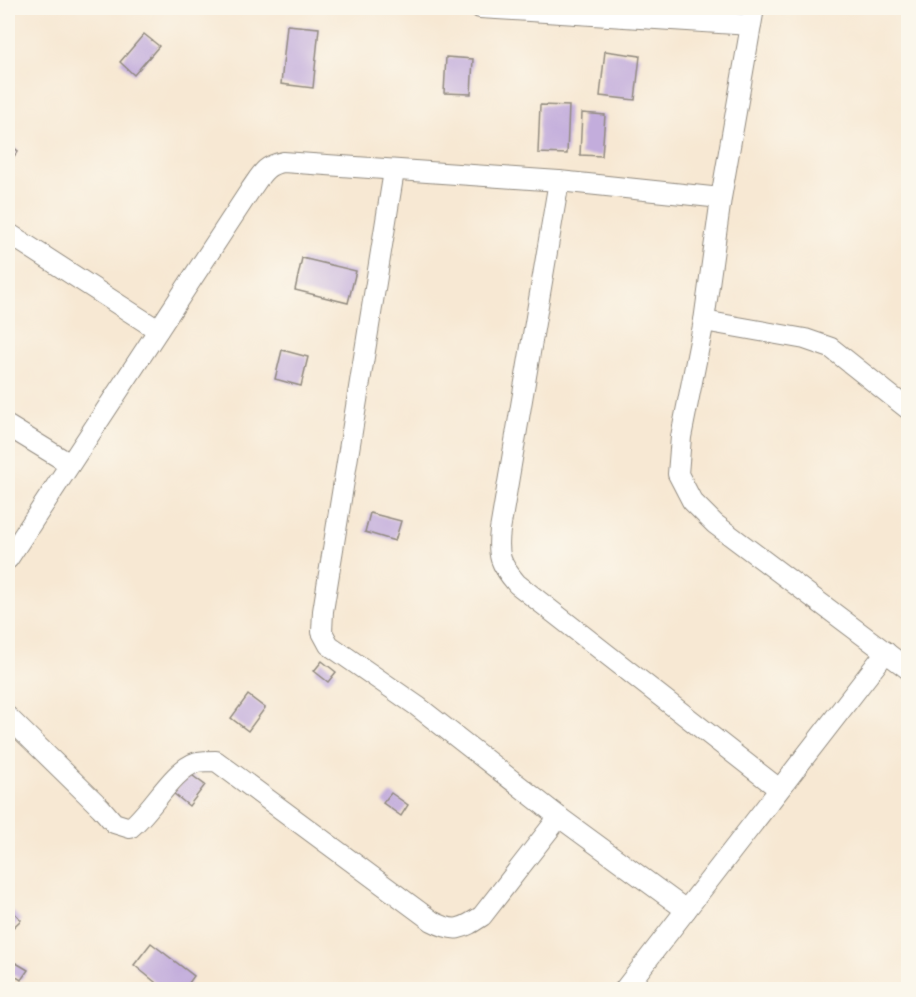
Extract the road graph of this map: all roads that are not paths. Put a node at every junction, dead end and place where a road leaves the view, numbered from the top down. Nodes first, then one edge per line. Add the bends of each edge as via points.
1 (480, 8) edge
2 (753, 16) edge
3 (394, 171) junction
4 (559, 182) junction
5 (721, 198) junction
6 (8, 233) edge
7 (704, 321) junction
8 (158, 330) junction
9 (909, 409) edge
10 (8, 426) edge
11 (70, 464) junction
12 (8, 559) edge
13 (886, 652) junction
14 (909, 669) edge
15 (8, 717) edge
16 (779, 789) junction
17 (559, 817) junction
18 (687, 910) junction
19 (624, 990) edge

1 - 2 street
2 - 5 street
3 - 4 street
3 - 8 street via 283,162 264,170
3 - 17 street via 322,632 329,645 417,706
4 - 5 street
4 - 16 street via 500,530 498,550 503,568 517,584
5 - 7 street
6 - 8 street
7 - 9 street via 805,339 831,348
7 - 13 street via 681,437 678,474 692,501 715,524
8 - 11 street
10 - 11 street
11 - 12 street
13 - 14 street
13 - 16 street
15 - 17 street via 114,823 130,828 182,770 198,762 216,761 449,930 465,927 482,916
16 - 18 street
17 - 18 street
18 - 19 street

